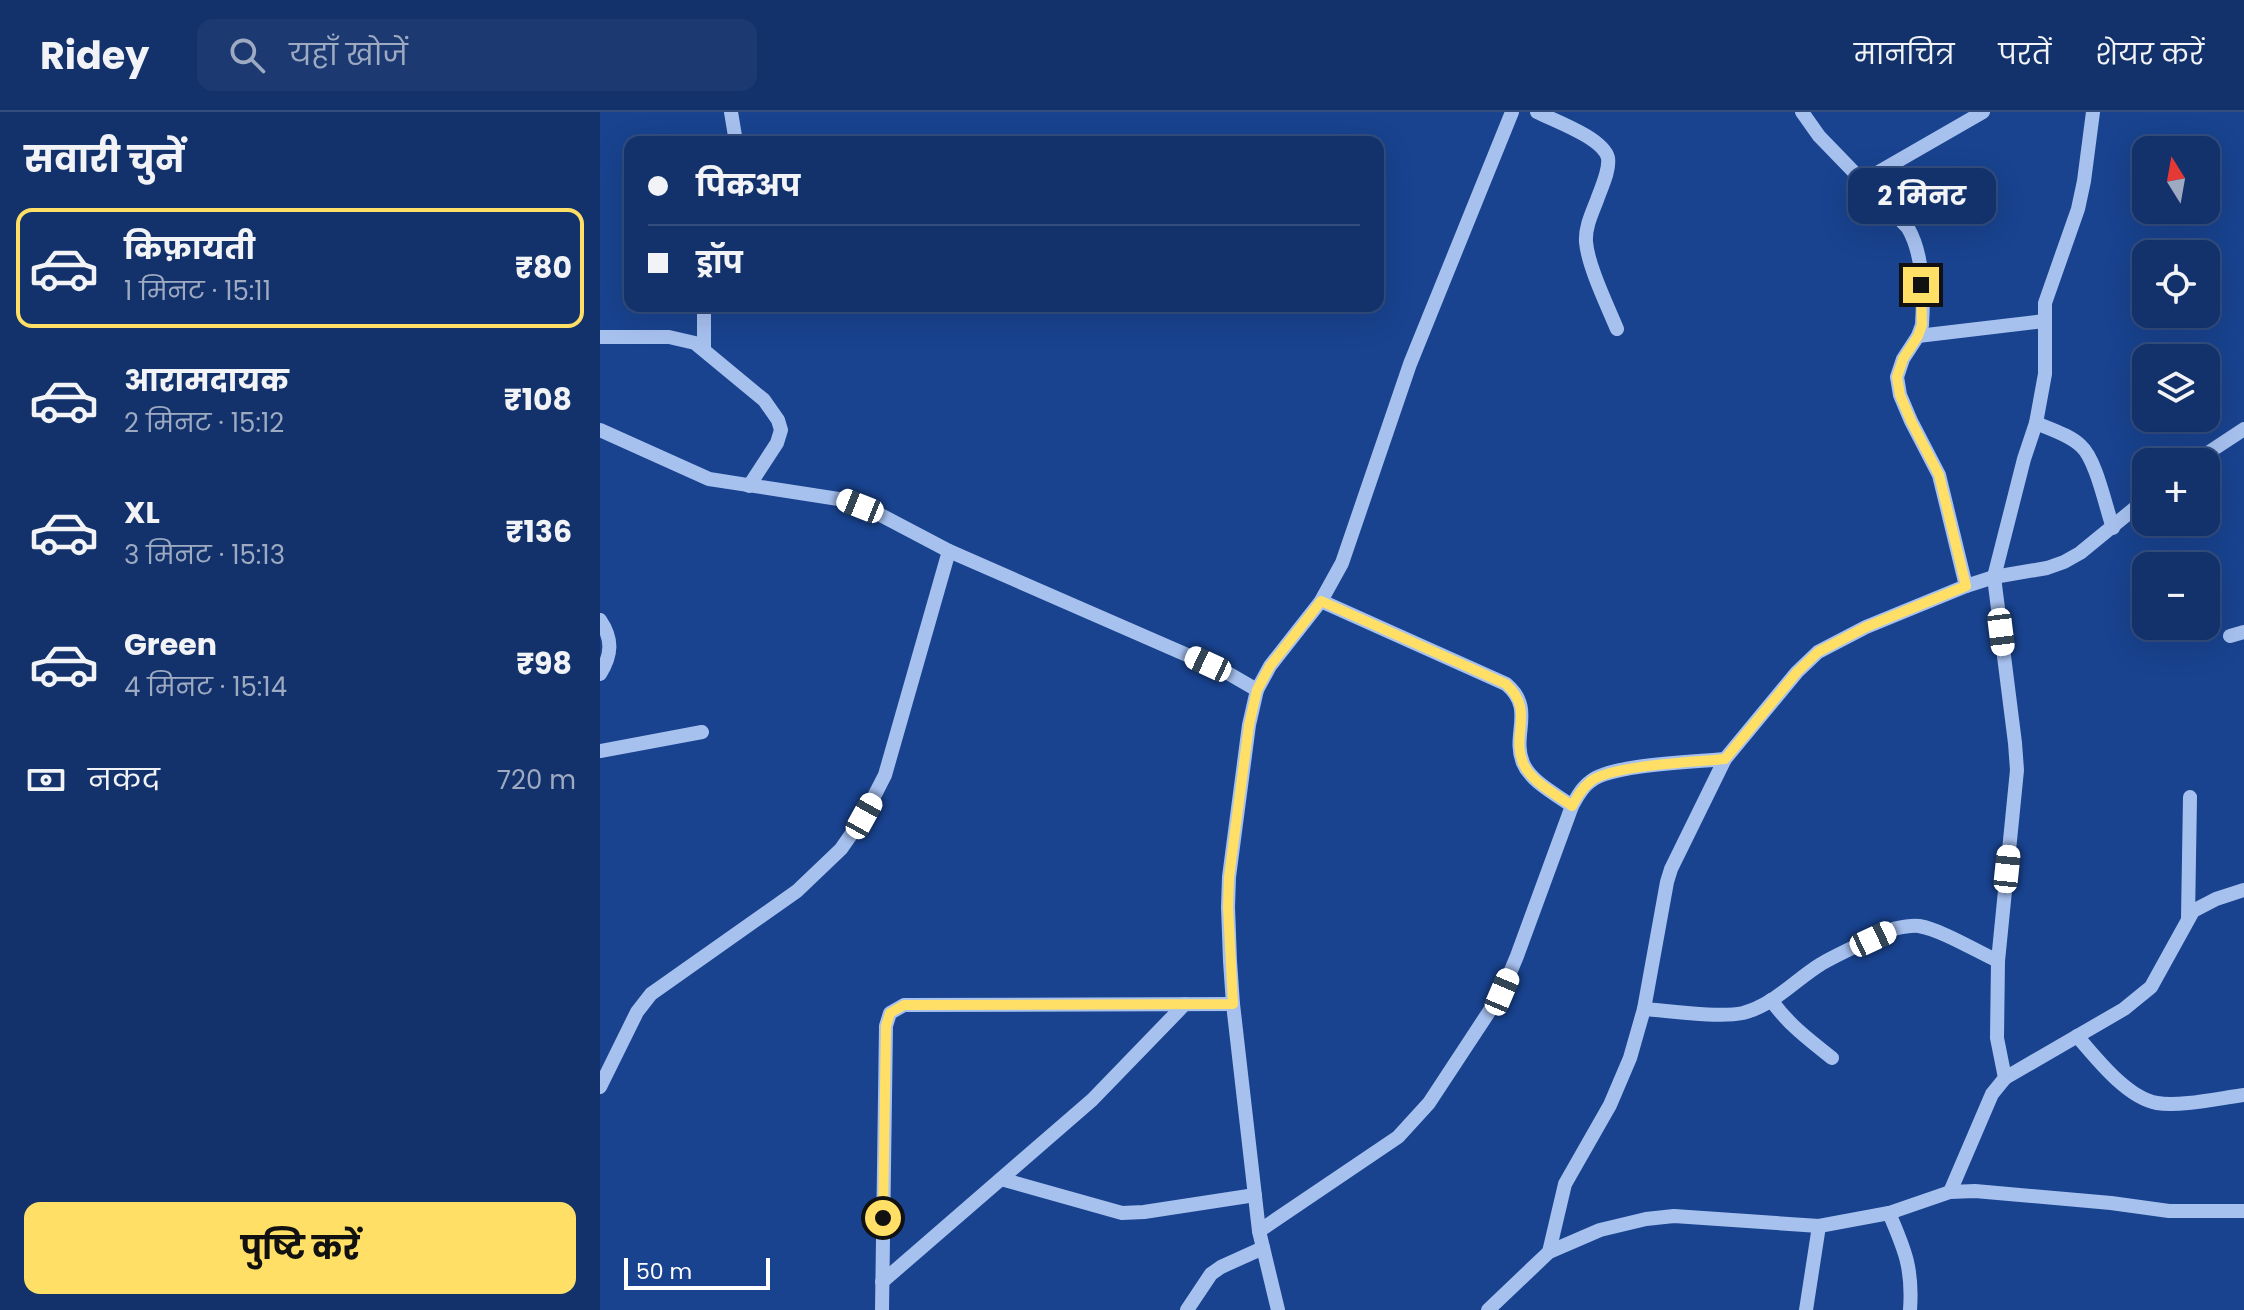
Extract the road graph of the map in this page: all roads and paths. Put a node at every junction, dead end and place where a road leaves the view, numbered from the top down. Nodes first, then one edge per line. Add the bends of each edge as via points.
1 (731, 112) edge
2 (1512, 112) edge
3 (1537, 112) edge
4 (1802, 112) edge
5 (1983, 112) edge
6 (2093, 112) edge
7 (735, 136) edge
8 (1863, 181) junction
9 (704, 312) edge
10 (2044, 321) junction
11 (1617, 329) dead end
12 (1918, 336) junction
13 (600, 337) edge
14 (704, 349) junction
15 (2036, 423) junction
16 (2244, 429) edge
17 (600, 430) edge
18 (2215, 448) edge
19 (749, 486) junction
20 (2132, 511) edge
21 (2113, 528) junction
22 (949, 551) junction
23 (1994, 577) junction
24 (1966, 586) junction
25 (1321, 601) junction
26 (600, 620) edge
27 (600, 674) edge
28 (1257, 690) junction
29 (702, 732) dead end
30 (600, 751) edge
31 (1725, 759) junction
32 (2190, 797) dead end
33 (1572, 806) junction
34 (2244, 890) edge
35 (2188, 918) junction
36 (1998, 961) junction
37 (1771, 1000) junction
38 (1185, 1004) junction
39 (1233, 1004) junction
40 (1644, 1009) junction
41 (2077, 1036) junction
42 (1832, 1058) dead end
43 (2005, 1078) junction
44 (600, 1087) edge
45 (2244, 1095) edge
46 (1001, 1179) junction
47 (1950, 1192) junction
48 (1255, 1195) junction
49 (2244, 1211) edge
50 (1889, 1213) junction
51 (1819, 1226) junction
52 (1259, 1231) junction
53 (1263, 1248) junction
54 (1549, 1252) junction
55 (882, 1282) junction
56 (882, 1310) edge
57 (1187, 1310) edge
58 (1278, 1310) edge
59 (1488, 1310) edge
60 (1806, 1310) edge
61 (1910, 1310) edge

1 - 7 street
2 - 25 street via 1410,364 1342,563
3 - 11 street via 1591,139 1608,159 1586,242
4 - 8 street
5 - 8 street
6 - 10 street via 2078,209 2050,286
8 - 12 street via 1916,241 1922,315
9 - 14 street
10 - 12 street
10 - 15 street via 2045,374
12 - 24 street via 1897,377 1900,395 1939,475
13 - 14 street via 669,337
14 - 19 street via 764,400 778,420 777,443
15 - 21 street via 2085,450
15 - 23 street
16 - 18 street
17 - 19 street via 709,479
19 - 22 street via 845,500
20 - 21 street
21 - 23 street via 2064,562
22 - 28 street
22 - 44 street via 885,775 864,816 841,849 797,891 651,994
23 - 24 street
23 - 36 street via 2017,770
24 - 31 street via 1818,652
25 - 28 street
25 - 33 street via 1506,684 1518,694 1523,762 1531,775
26 - 27 street via 610,640
28 - 39 street via 1229,877
29 - 30 street
31 - 33 street via 1612,773 1593,779
31 - 40 street via 1667,882
32 - 35 street
33 - 52 street via 1502,992 1429,1103 1398,1137
34 - 35 street via 2201,905
35 - 41 street via 2151,987
36 - 37 street via 1931,930 1905,926 1820,965
36 - 43 street via 1997,1038
37 - 40 street via 1742,1013
37 - 42 street via 1796,1031
38 - 39 street
38 - 46 street via 1092,1100
38 - 55 street via 904,1005 890,1013
39 - 48 street
40 - 54 street via 1610,1105 1565,1184
41 - 43 street
41 - 45 street via 2113,1076 2156,1103
43 - 47 street via 1992,1094
46 - 48 street via 1122,1213
46 - 55 street
47 - 49 street via 2169,1211
47 - 50 street
48 - 52 street
50 - 51 street
50 - 61 street via 1908,1260
51 - 54 street via 1674,1216 1600,1230
51 - 60 street
52 - 53 street
53 - 57 street via 1211,1274
53 - 58 street
54 - 59 street
55 - 56 street

